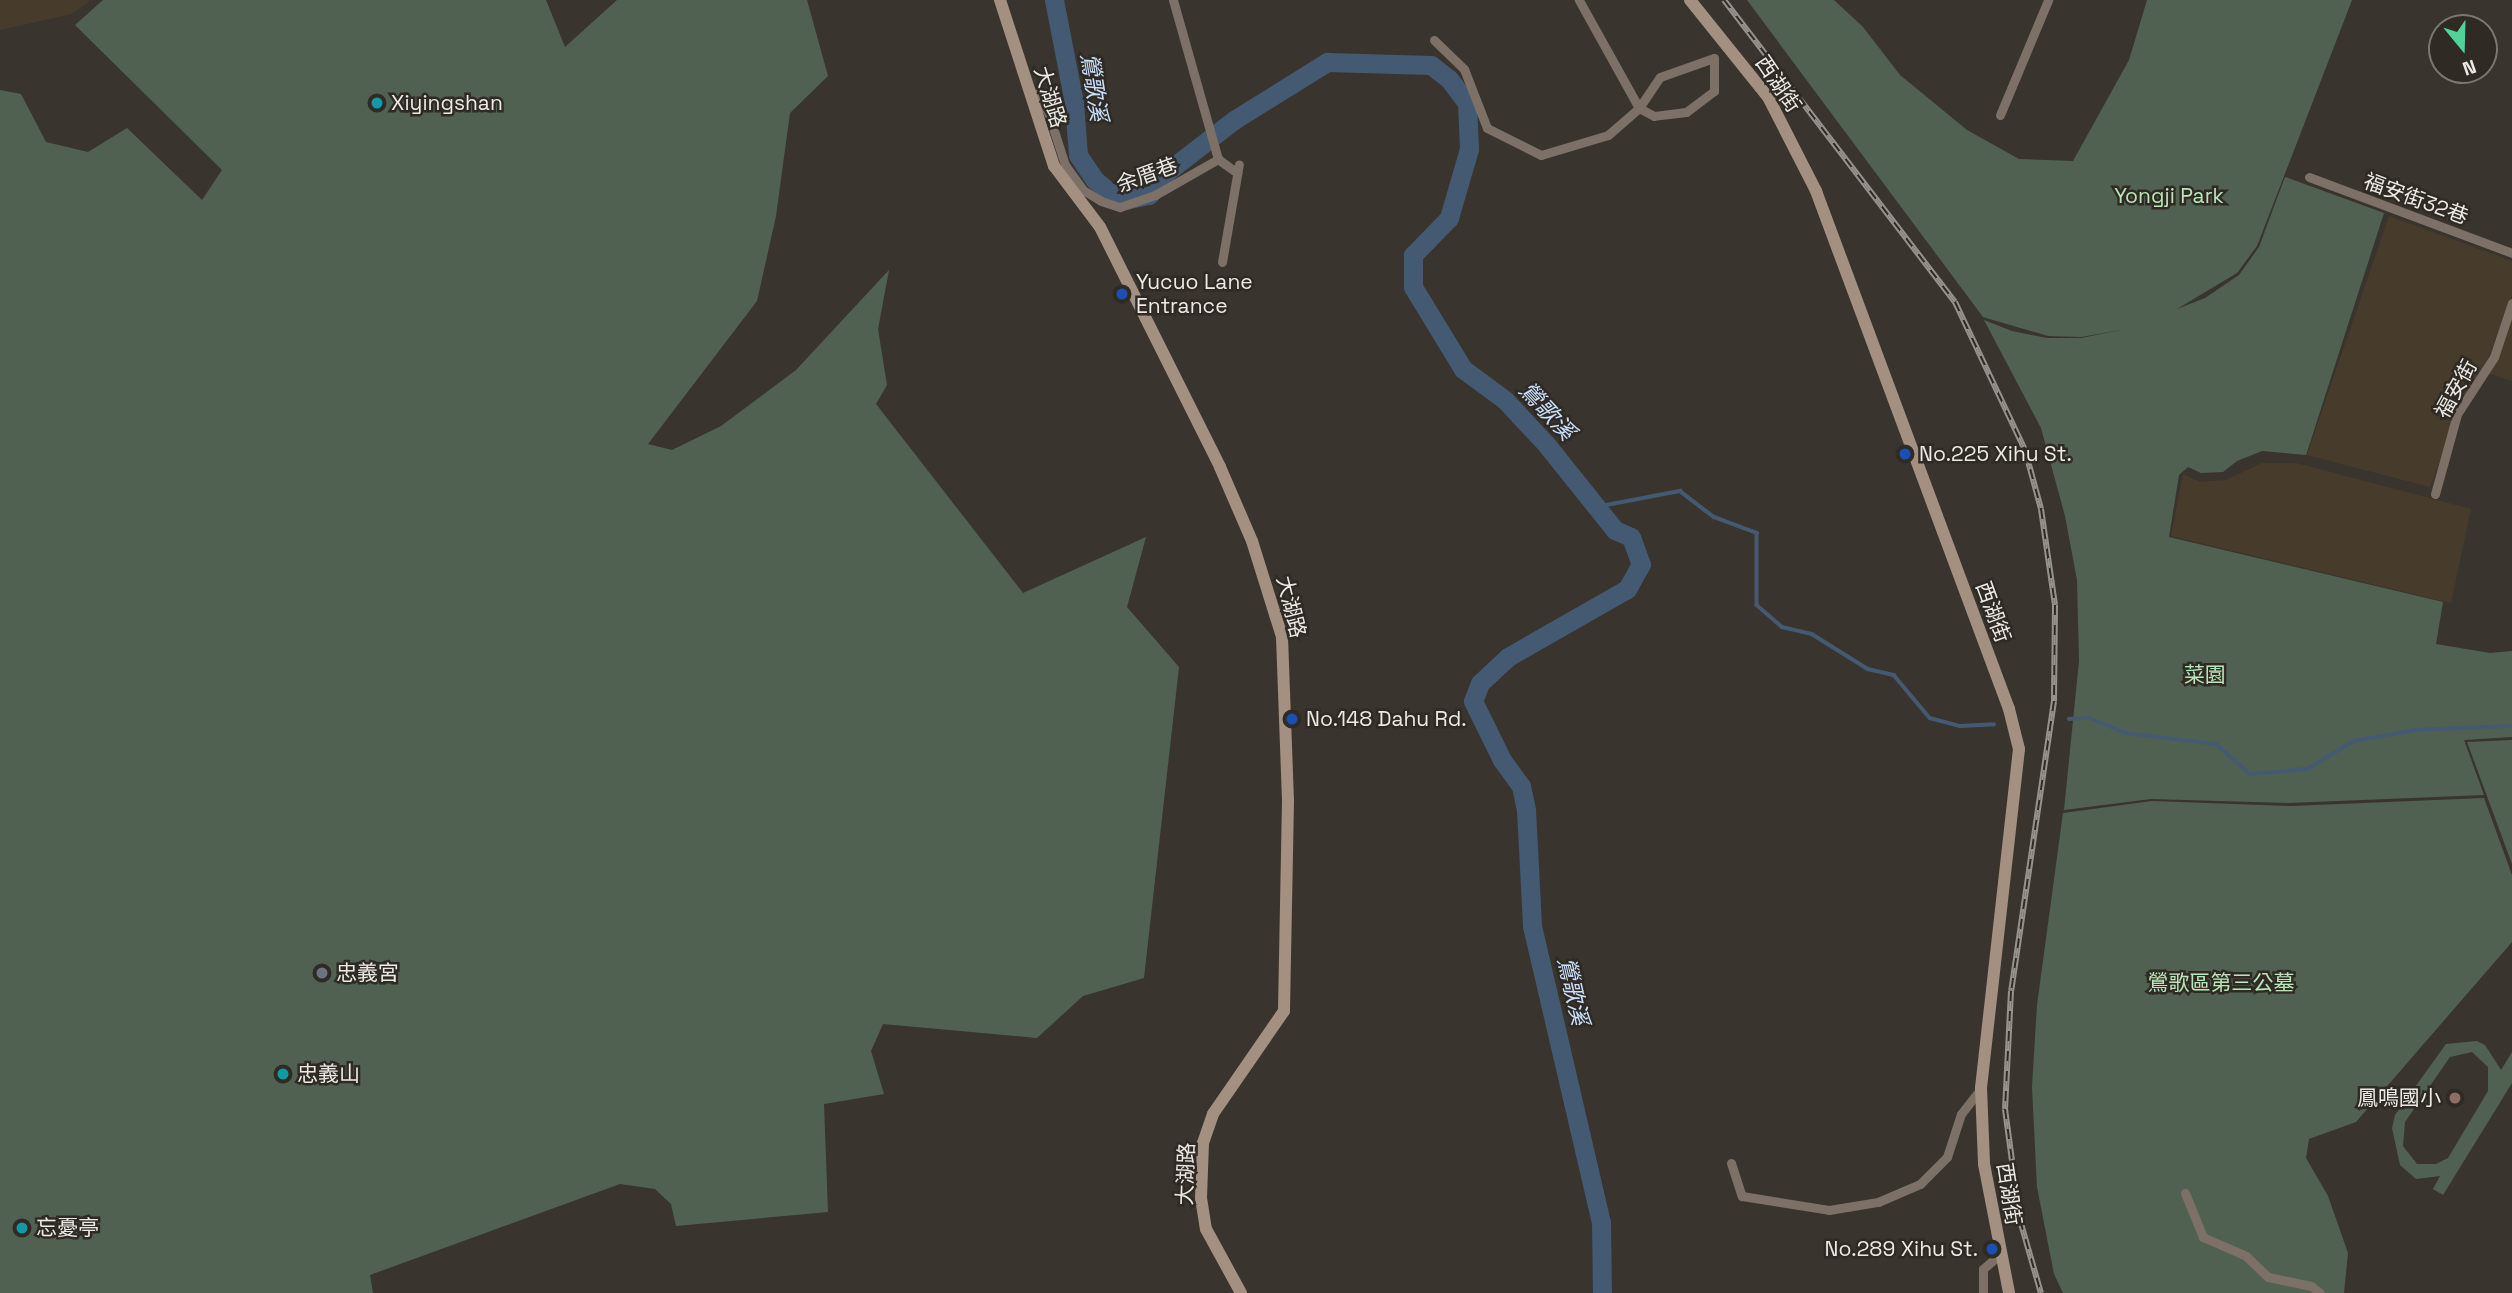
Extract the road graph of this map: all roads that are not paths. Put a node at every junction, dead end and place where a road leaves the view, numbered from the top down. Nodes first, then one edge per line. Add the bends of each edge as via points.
1 (1000, 0) edge
2 (1173, 0) edge
3 (1579, 0) edge
4 (1690, 0) edge
5 (2048, 0) edge
6 (1434, 40) dead end
7 (1026, 82) junction
8 (1639, 108) junction
9 (2000, 115) dead end
10 (1218, 159) junction
11 (2309, 177) dead end
12 (2512, 253) edge
13 (1222, 261) dead end
14 (2512, 303) edge
15 (2435, 494) dead end
16 (1981, 1088) junction
17 (1731, 1163) dead end
18 (2185, 1193) dead end
19 (2000, 1254) junction
20 (1241, 1293) edge
21 (1983, 1293) edge
22 (2009, 1293) edge
23 (2320, 1293) edge

1 - 7 street, 大湖路
2 - 10 street
3 - 8 street
4 - 16 street, 西湖街 via 1768,97 1816,191 2009,709 2019,749
5 - 9 street
6 - 8 street via 1464,69 1486,128 1541,155 1608,135
7 - 10 street, 余厝巷 via 1048,112 1065,165 1083,190 1101,201 1119,207 1156,195
7 - 20 street, 大湖路 via 1054,166 1100,227 1220,467 1252,541 1282,637 1287,801 1284,1011 1213,1114 1203,1143 1201,1198 1206,1229
8 - 8 street via 1654,116 1686,112 1714,91 1714,58 1660,77
10 - 13 street via 1238,169
11 - 12 street, 福安街32巷
14 - 15 street, 福安街 via 2494,356 2457,414
16 - 17 street via 1961,1114 1947,1157 1920,1184 1878,1202 1829,1210 1742,1196
16 - 19 street, 西湖街 via 1984,1164
18 - 23 street via 2203,1237 2246,1256 2268,1277 2311,1286
19 - 21 street via 1983,1269
19 - 22 street, 西湖街

